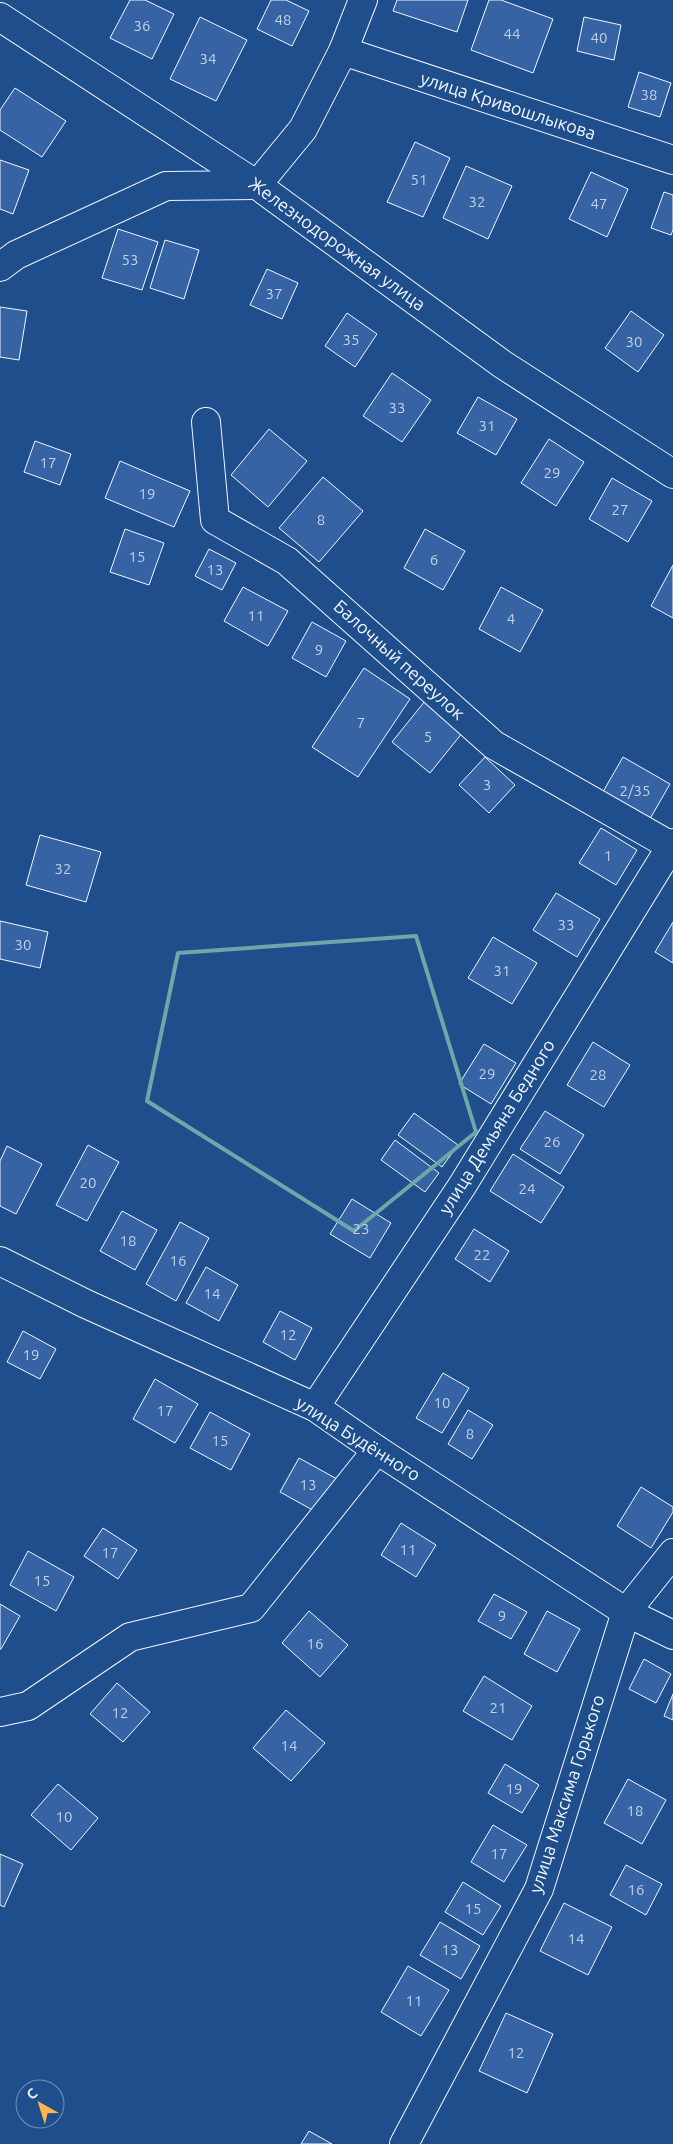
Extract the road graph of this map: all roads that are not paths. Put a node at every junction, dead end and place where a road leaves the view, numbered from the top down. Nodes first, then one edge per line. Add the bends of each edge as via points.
1 (363, 0) edge
2 (0, 17) edge
3 (343, 51) junction
4 (673, 160) edge
5 (256, 185) junction
6 (0, 267) edge
7 (206, 422) dead end
8 (673, 474) edge
9 (672, 844) edge
10 (0, 1261) edge
11 (315, 1407) junction
12 (376, 1450) junction
13 (673, 1553) edge
14 (626, 1612) junction
15 (673, 1635) edge
16 (0, 1712) edge
17 (404, 2144) edge

1 - 3 street
2 - 5 street, Железнодорожная улица
3 - 4 street, улица Кривошлыкова
3 - 5 street via 303,129
5 - 6 street via 166,186 16,255
5 - 8 street, Железнодорожная улица via 502,364
7 - 9 street, Балочный переулок via 215,520 288,561 494,746
9 - 11 street, улица Демьяна Бедного via 462,1186
10 - 11 street, улица Будённого via 86,1304
11 - 12 street, улица Будённого
12 - 14 street, улица Будённого
12 - 16 street via 251,1608 130,1637 28,1706
13 - 14 street, улица Максима Горького
14 - 15 street, улица Будённого
14 - 17 street, улица Максима Горького via 538,1889

